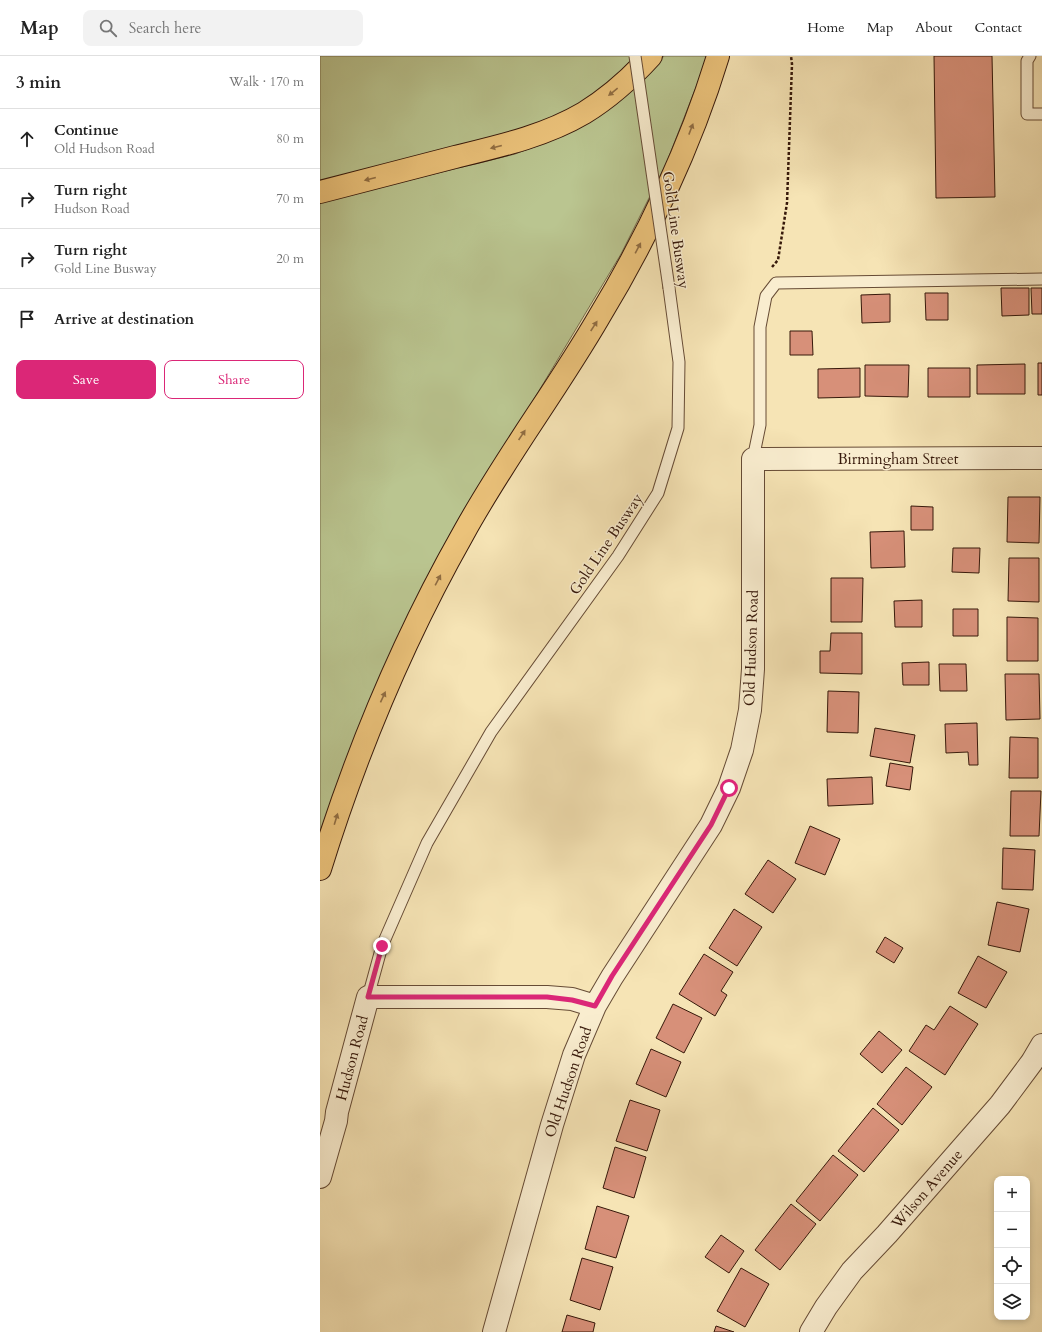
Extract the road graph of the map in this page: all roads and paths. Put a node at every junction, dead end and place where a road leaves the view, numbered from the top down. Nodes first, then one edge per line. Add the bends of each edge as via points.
1 (635, 56) edge
2 (651, 56) edge
3 (718, 56) edge
4 (791, 56) edge
5 (1030, 56) edge
6 (1042, 114) edge
7 (320, 192) edge
8 (769, 271) dead end
9 (1042, 280) edge
10 (1042, 458) edge
11 (753, 459) junction
12 (320, 869) edge
13 (368, 997) junction
14 (595, 1006) junction
15 (1042, 1045) edge
16 (320, 1177) edge
17 (494, 1332) edge
18 (811, 1332) edge

1 - 13 lane, Gold Line Busway, bridge via 679,362 678,428 658,493 618,556 492,732 427,843 382,946
2 -> 7 highway via 609,96 584,113 547,131 514,142
12 -> 3 highway via 338,812 378,707 420,614 463,533 515,446 599,317 639,246 678,163
4 - 8 path via 787,203 778,260
5 - 6 lane via 1027,61 1027,114
9 - 11 lane via 776,283 766,296 760,328 760,425
10 - 11 street, Birmingham Street
11 - 14 street, Old Hudson Road via 753,669 750,710 742,750 729,788 711,825
13 - 14 street, Hudson Road via 547,997
13 - 16 street, Hudson Road
14 - 17 street, Old Hudson Road via 574,1055 552,1125
15 - 18 street, Wilson Avenue via 1000,1105 852,1271

